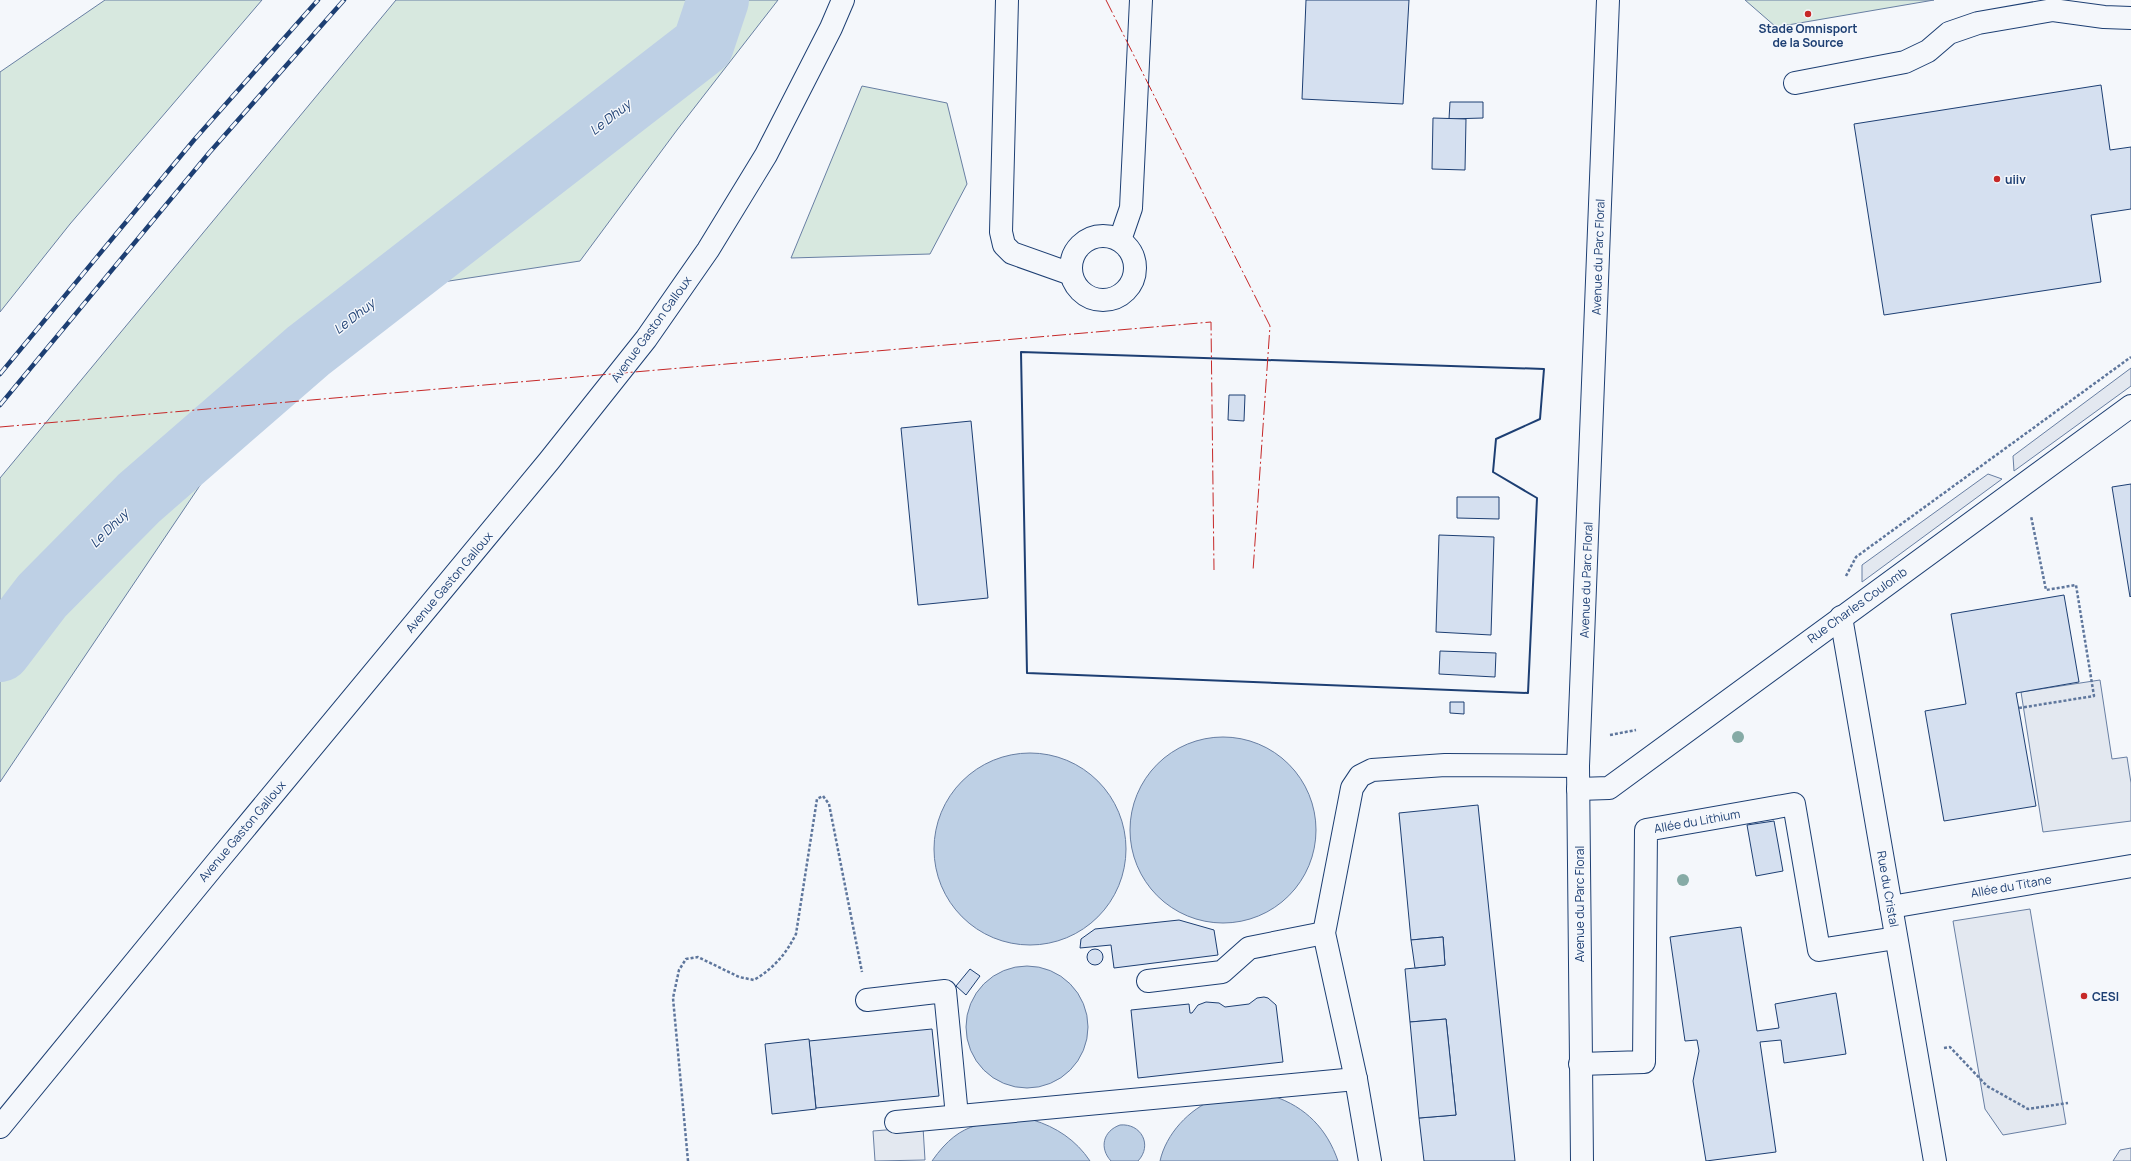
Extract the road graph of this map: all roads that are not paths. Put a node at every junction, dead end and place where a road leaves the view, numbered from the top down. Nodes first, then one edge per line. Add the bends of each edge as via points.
1 (843, 0) edge
2 (1007, 0) edge
3 (1141, 0) edge
4 (1608, 0) edge
5 (2131, 18) edge
6 (1795, 83) dead end
7 (1120, 240) junction
8 (1071, 274) junction
9 (2131, 406) edge
10 (1841, 617) junction
11 (1578, 766) junction
12 (1578, 789) junction
13 (2131, 866) edge
14 (1891, 907) junction
15 (1324, 933) junction
16 (1896, 938) junction
17 (1148, 981) dead end
18 (867, 1000) road end
19 (1580, 1064) junction
20 (1356, 1079) junction
21 (957, 1116) junction
22 (896, 1122) dead end
23 (0, 1127) edge
24 (1370, 1161) edge
25 (1582, 1161) edge
26 (1935, 1161) edge

1 - 23 main road, Avenue Gaston Galloux via 766,155 708,250 646,339 549,461
2 - 8 main road via 1001,232 1004,245 1012,254
3 - 7 main road via 1132,208
4 - 11 main road, Avenue du Parc Floral
5 - 6 main road via 2053,10 1978,23 1949,33 1928,51 1905,62
7 - 8 main road via 1110,236 1089,238 1074,253
7 - 8 main road via 1128,247 1136,267 1130,288 1122,295 1101,301 1091,298 1078,288
9 - 10 main road, Rue Charles Coulomb
10 - 12 main road, Rue Charles Coulomb via 1609,788
10 - 14 main road, Rue du Cristal
11 - 12 main road, Avenue du Parc Floral
11 - 15 main road via 1445,765 1372,770 1360,776 1352,788
12 - 19 main road, Avenue du Parc Floral
13 - 14 main road, Allée du Titane
14 - 16 main road, Rue du Cristal
15 - 17 main road via 1248,948 1222,972
15 - 20 main road
16 - 19 main road, Allée du Lithium via 1819,950 1794,804 1646,830 1644,1062
16 - 26 main road, Rue du Cristal
18 - 21 main road via 945,991
19 - 25 main road, Avenue du Parc Floral
20 - 21 main road
20 - 24 main road
21 - 22 main road

